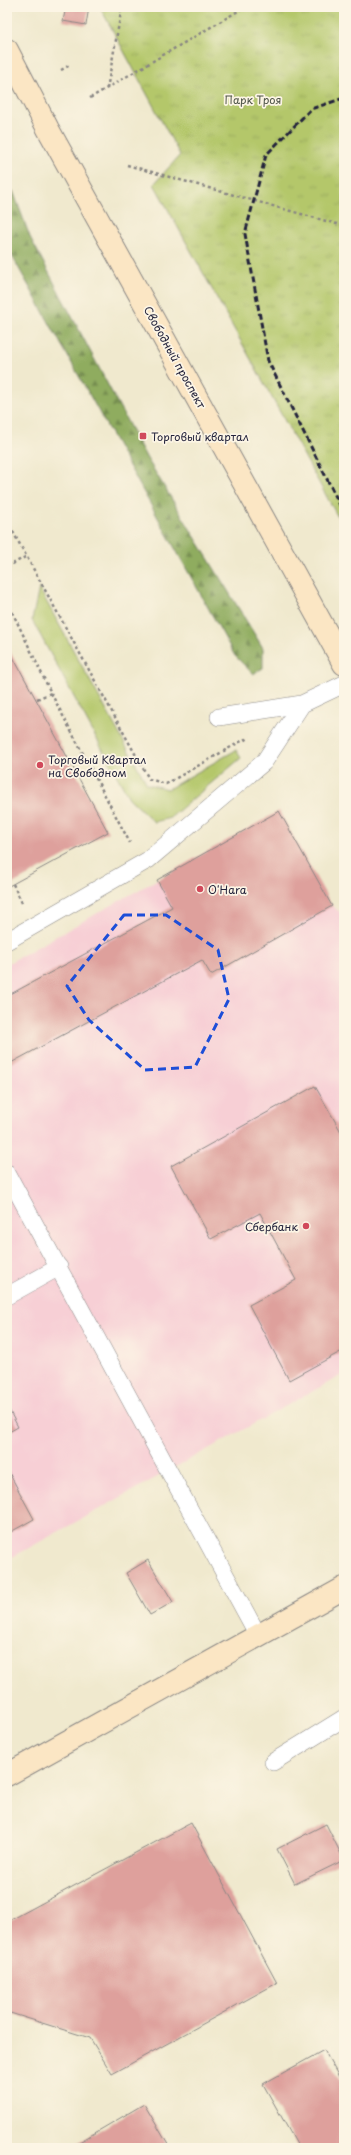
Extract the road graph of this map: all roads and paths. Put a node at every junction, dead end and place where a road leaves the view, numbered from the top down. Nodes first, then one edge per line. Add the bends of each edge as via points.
1 (122, 7) edge
2 (245, 7) edge
3 (7, 50) edge
4 (70, 65) dead end
5 (60, 70) dead end
6 (107, 89) junction
7 (90, 98) dead end
8 (128, 165) dead end
9 (344, 226) edge
10 (7, 521) edge
11 (27, 556) junction
12 (7, 567) edge
13 (7, 601) edge
14 (344, 664) edge
15 (344, 684) edge
16 (51, 693) junction
17 (37, 699) dead end
18 (302, 704) junction
19 (219, 718) dead end
20 (264, 762) junction
21 (141, 863) junction
22 (7, 941) edge
23 (7, 1173) edge
24 (59, 1267) junction
25 (7, 1296) edge
26 (344, 1588) edge
27 (259, 1637) junction
28 (344, 1718) edge
29 (274, 1762) dead end
30 (7, 1775) edge

1 - 6 path
2 - 6 path
3 - 14 main road, Свободный проспект
4 - 5 path
6 - 7 path
8 - 9 path
10 - 11 path
11 - 12 path
11 - 20 path via 148,779 166,784 244,739
13 - 16 path
15 - 18 lane
16 - 17 path
16 - 21 path
18 - 19 lane
18 - 20 lane
20 - 21 lane via 148,860
21 - 22 lane
23 - 24 lane
24 - 25 lane
24 - 27 lane
26 - 27 main road
27 - 30 main road
28 - 29 lane

